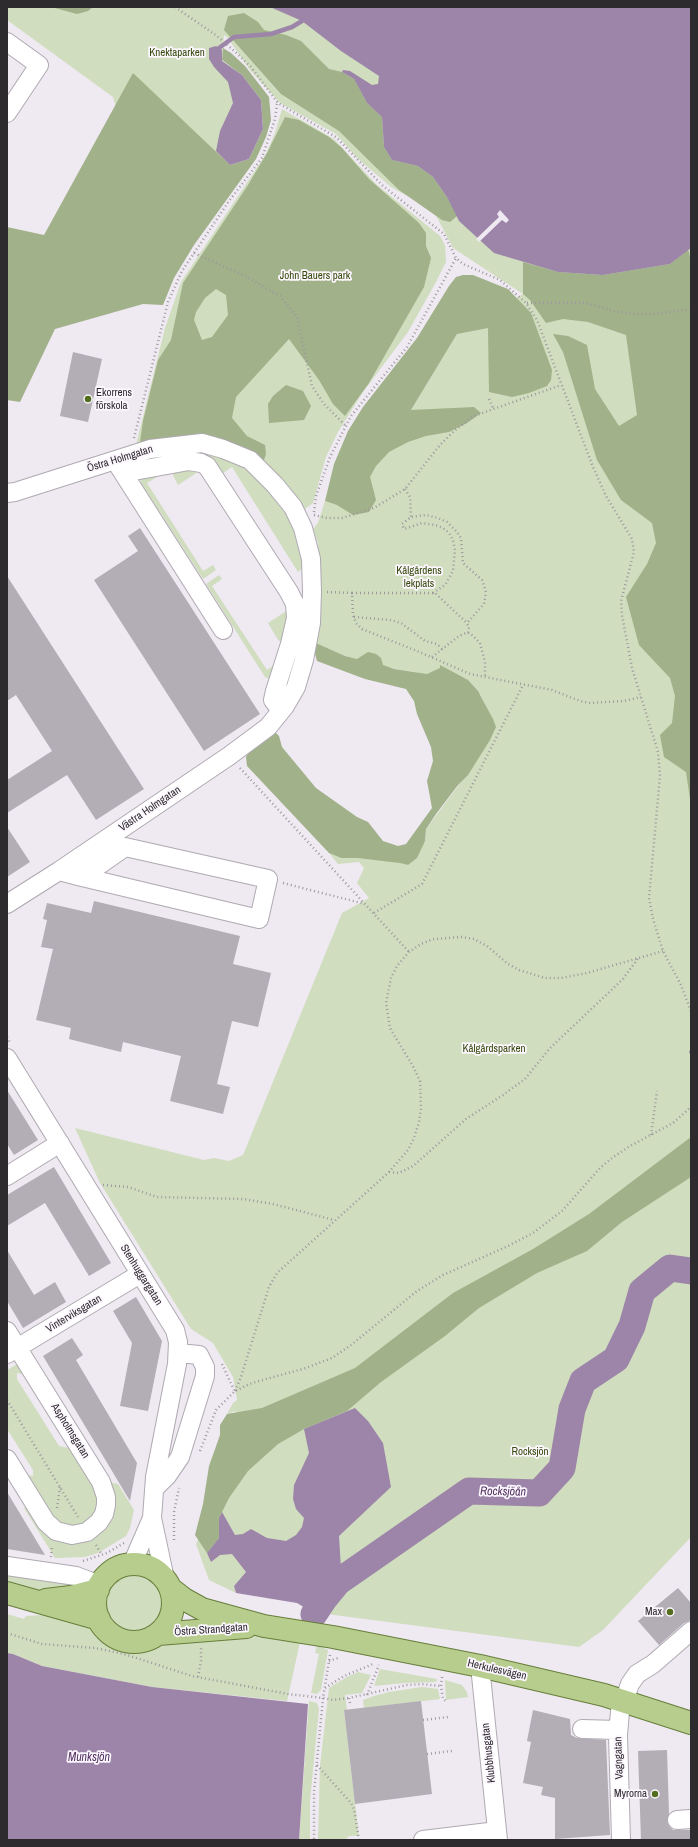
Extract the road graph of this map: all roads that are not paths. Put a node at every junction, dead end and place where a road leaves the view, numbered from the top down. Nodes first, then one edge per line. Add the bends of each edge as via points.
1 (7, 42) edge
2 (7, 113) edge
3 (122, 463) junction
4 (7, 493) edge
5 (223, 630) dead end
6 (283, 708) junction
7 (59, 871) junction
8 (82, 877) junction
9 (7, 904) edge
10 (7, 1058) edge
11 (60, 1143) junction
12 (7, 1176) edge
13 (140, 1274) junction
14 (7, 1331) edge
15 (12, 1351) edge
16 (179, 1353) junction
17 (7, 1459) edge
18 (154, 1489) junction
19 (152, 1518) junction
20 (132, 1564) junction
21 (7, 1566) edge
22 (168, 1584) junction
23 (99, 1587) junction
24 (7, 1593) edge
25 (33, 1601) junction
26 (99, 1619) junction
27 (264, 1626) junction
28 (300, 1631) joint
29 (691, 1631) edge
30 (158, 1634) junction
31 (480, 1666) junction
32 (622, 1701) junction
33 (691, 1723) edge
34 (582, 1729) dead end
35 (618, 1730) junction
36 (498, 1836) edge
37 (423, 1840) edge
38 (621, 1840) edge

1 - 2 street via 40,66
3 - 4 street, Östra Holmgatan
3 - 5 street
3 - 6 street via 189,461 207,466 295,604 296,618 273,700
3 - 6 street, Östra Holmgatan via 150,449 202,443 223,449 250,460 308,522 311,623 296,686
6 - 7 street, Västra Holmgatan via 268,727 229,756
7 - 8 street
7 - 9 street, Västra Holmgatan
8 - 8 street via 259,919 268,879 125,847
10 - 11 street, Stenhuggargatan
11 - 12 street
11 - 13 street, Stenhuggargatan
13 - 15 street, Vinterviksgatan
13 - 16 street, Stenhuggargatan via 175,1330
14 - 15 street, Aspholmsgatan
15 - 17 street, Aspholmsgatan via 105,1489 104,1514 87,1532 72,1535 56,1531 50,1527
16 - 18 street, Stenhuggargatan
16 - 18 street via 199,1355 205,1367 205,1376 180,1458
18 - 19 street, Stenhuggargatan
19 - 20 street, Stenhuggargatan
19 - 22 street, Stenhuggargatan
20 - 22 main road via 156,1570
20 - 23 main road via 119,1567 108,1574
21 - 23 street via 76,1576
22 - 27 main road, Östra Strandgatan via 184,1599 202,1608
22 - 30 main road via 173,1601 172,1614
23 - 25 main road via 71,1597
23 - 26 main road via 96,1605
24 - 25 main road
25 - 26 main road
26 - 30 main road via 107,1631 132,1642
27 - 28 main road, Östra Strandgatan
27 - 30 main road, Östra Strandgatan
28 - 31 main road, Herkulesvägen
29 - 32 street, Vagngatan via 653,1664 637,1674
31 - 32 main road, Herkulesvägen
31 - 36 street, Klubbhusgatan
32 - 33 main road, Herkulesvägen
32 - 35 street, Vagngatan
34 - 35 street
35 - 38 street, Vagngatan
36 - 37 street

